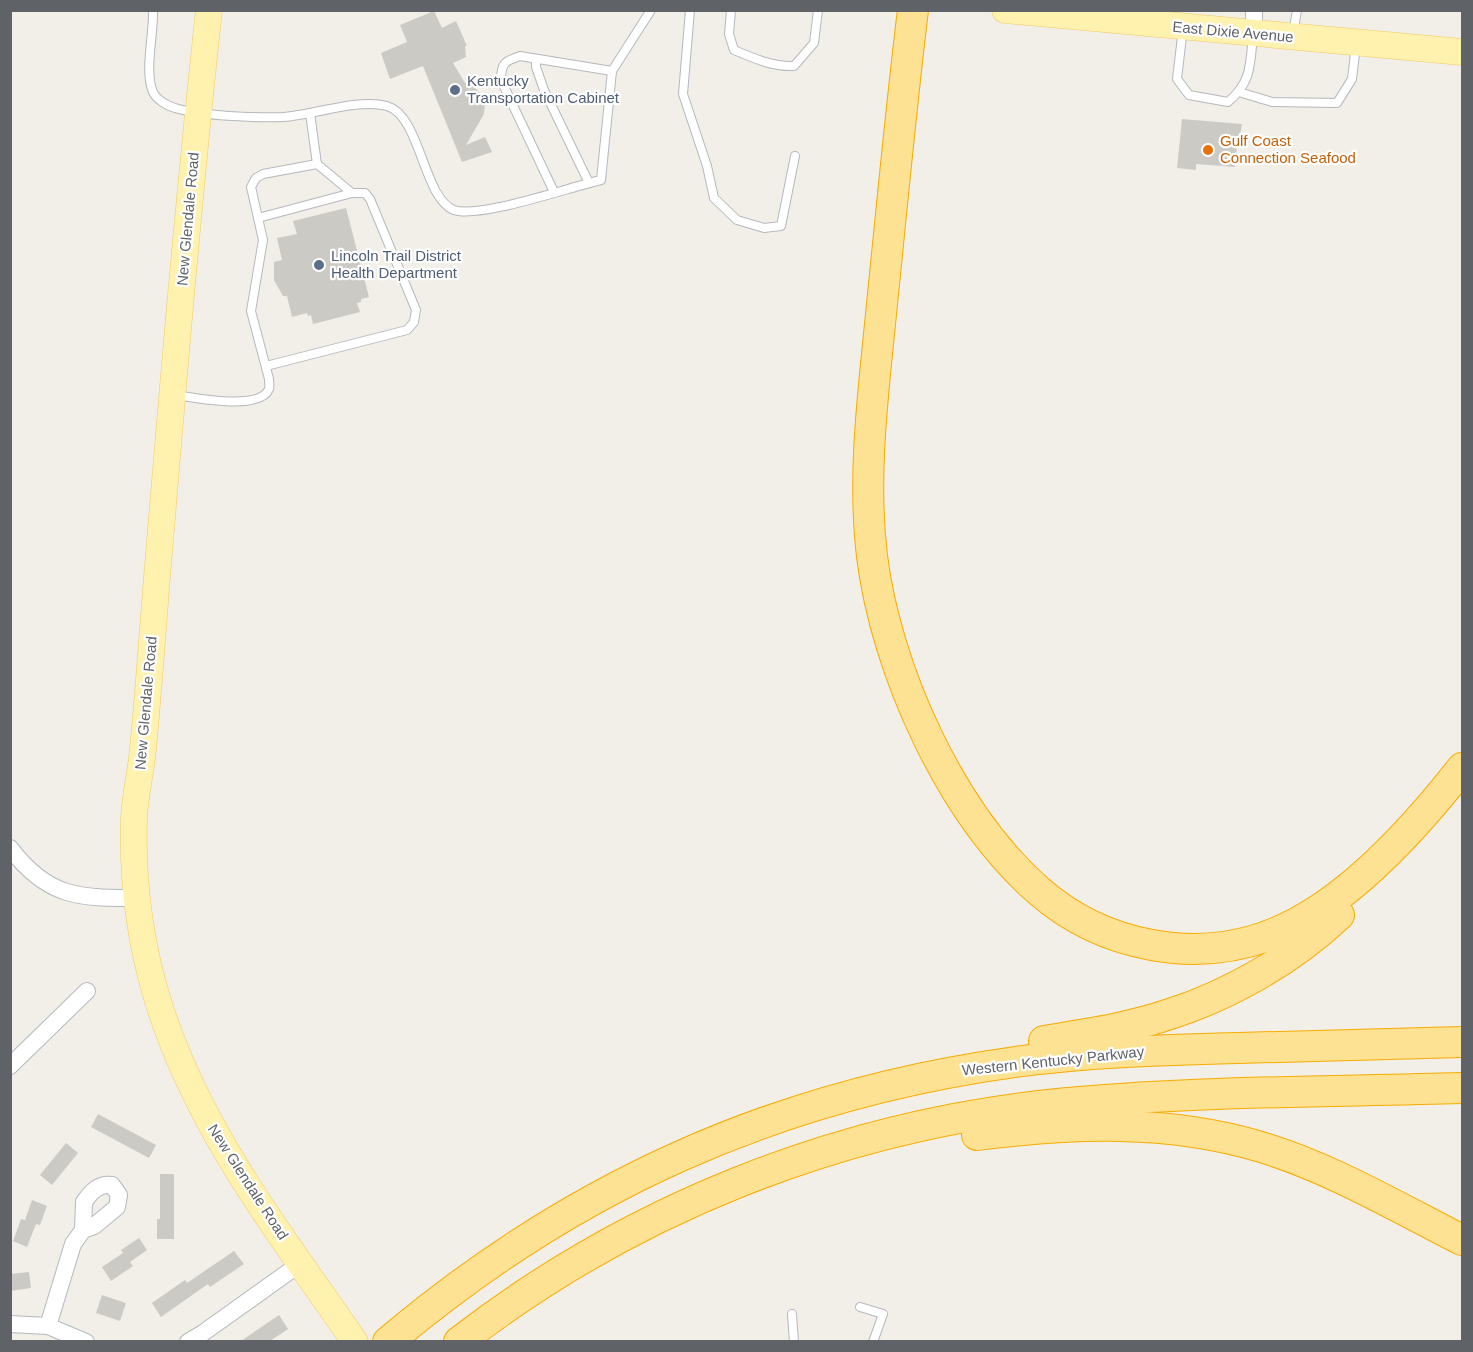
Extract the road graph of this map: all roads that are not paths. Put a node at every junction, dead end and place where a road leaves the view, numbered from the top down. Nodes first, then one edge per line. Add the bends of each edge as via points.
1 (153, 10) edge
2 (209, 10) edge
3 (651, 10) edge
4 (690, 10) edge
5 (731, 10) edge
6 (818, 10) edge
7 (913, 10) edge
8 (1005, 10) edge
9 (1297, 10) edge
10 (1254, 22) edge
11 (1183, 28) junction
12 (1292, 38) junction
13 (1356, 42) junction
14 (1462, 52) edge
15 (536, 58) junction
16 (612, 70) junction
17 (1239, 92) junction
18 (198, 112) junction
19 (310, 113) junction
20 (795, 156) dead end
21 (317, 164) junction
22 (589, 183) junction
23 (554, 192) junction
24 (351, 193) junction
25 (258, 218) junction
26 (266, 366) junction
27 (172, 395) junction
28 (1462, 768) edge
29 (1462, 776) edge
30 (10, 848) edge
31 (137, 898) junction
32 (87, 991) dead end
33 (1462, 1042) edge
34 (10, 1066) edge
35 (1462, 1088) edge
36 (722, 1189) junction
37 (605, 1192) junction
38 (83, 1230) dead end
39 (1462, 1240) edge
40 (301, 1263) junction
41 (860, 1307) dead end
42 (792, 1314) dead end
43 (10, 1324) edge
44 (48, 1326) junction
45 (353, 1339) edge
46 (86, 1341) edge
47 (188, 1341) edge
48 (388, 1341) edge
49 (459, 1341) edge
50 (794, 1341) edge
51 (873, 1341) edge

1 - 18 lane via 153,92 173,108
2 - 18 main road, New Glendale Road
3 - 16 lane
4 - 20 lane via 683,94 714,198 737,220 764,228 782,226
5 - 6 lane via 729,34 734,50 781,66 794,66 814,43
7 - 28 highway via 870,434 872,555 888,633 913,705 947,772 988,836 1040,892 1102,931 1172,948 1207,949 1274,934 1333,900 1413,825
8 - 11 main road, East Dixie Avenue
9 - 12 lane
10 - 11 main road, East Dixie Avenue
10 - 12 main road, East Dixie Avenue
10 - 17 lane via 1248,78
11 - 17 lane via 1177,80 1189,95 1228,102
12 - 13 main road, East Dixie Avenue
13 - 14 main road, East Dixie Avenue
13 - 17 lane via 1352,80 1337,103 1272,102
15 - 16 lane
15 - 22 lane via 544,90
15 - 23 lane via 520,56 507,61 501,69 501,81
16 - 22 lane via 601,180
18 - 19 lane via 258,117
18 - 27 main road, New Glendale Road
19 - 21 lane
19 - 23 lane via 368,104 399,112 440,198 454,210 484,212
21 - 24 lane
21 - 25 lane via 256,178 251,187
22 - 23 lane
24 - 25 lane
24 - 26 lane via 365,193 370,199 416,310 414,322 406,330
25 - 26 lane via 263,240 251,311
26 - 27 lane via 269,389 263,396 239,403
27 - 31 main road, New Glendale Road via 143,752 134,816
29 - 37 highway via 1387,867 1346,909 1302,946 1238,986 1196,1005 1132,1025 941,1061 824,1092 710,1137 632,1174
30 - 31 street via 31,873 67,893
31 - 40 main road, New Glendale Road via 156,994 184,1071 221,1144
32 - 34 street
33 - 37 highway, Western Kentucky Parkway via 1120,1053 962,1070 856,1093 794,1112 702,1145
35 - 36 highway via 1166,1097 1000,1112 863,1140
36 - 39 highway via 902,1145 1073,1126 1174,1128 1262,1147 1304,1163
36 - 49 highway via 610,1243
37 - 48 highway, Western Kentucky Parkway via 512,1248
38 - 44 street via 73,1244
40 - 45 main road, New Glendale Road
40 - 47 street
41 - 51 lane via 883,1314
42 - 50 lane
43 - 44 street
44 - 46 street

